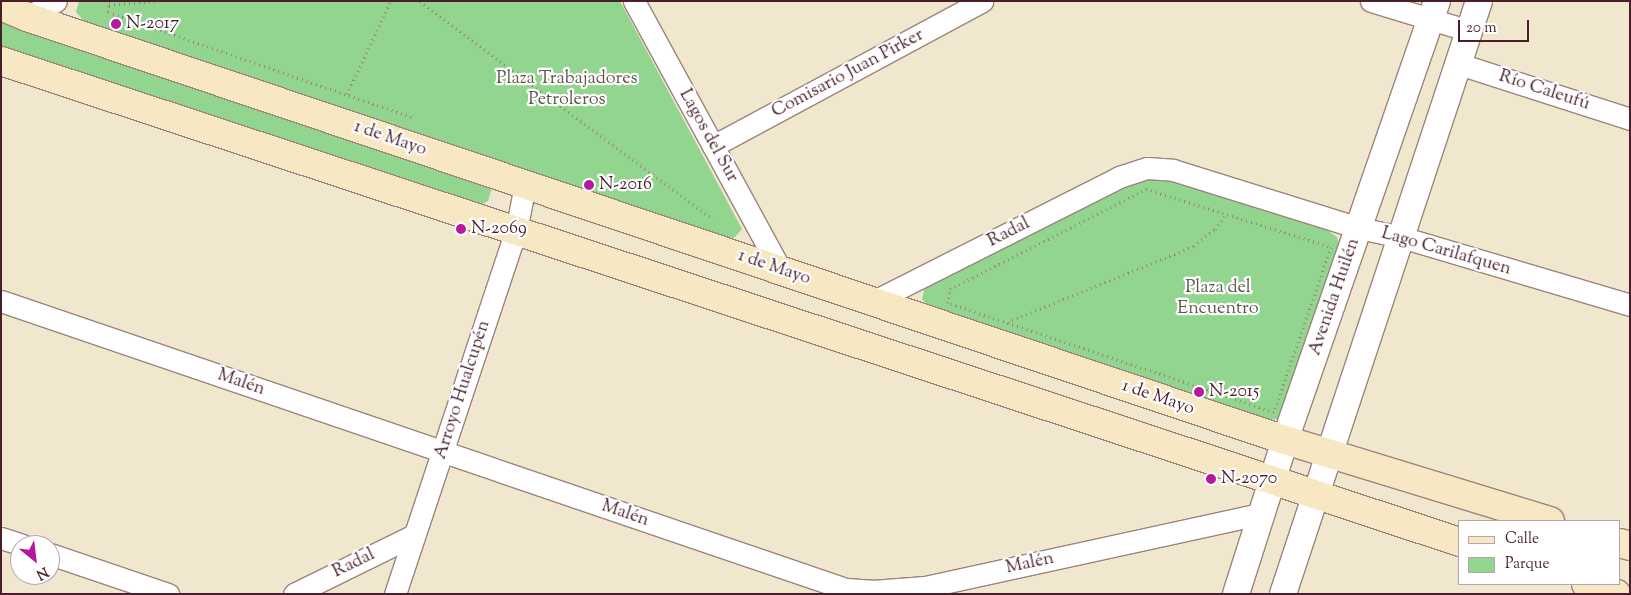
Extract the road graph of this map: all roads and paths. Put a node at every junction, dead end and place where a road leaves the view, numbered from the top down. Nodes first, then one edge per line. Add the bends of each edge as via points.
1 (56, 1) edge
2 (157, 1) edge
3 (391, 1) edge
4 (420, 1) edge
5 (634, 1) edge
6 (982, 1) edge
7 (1371, 1) edge
8 (1480, 1) edge
9 (109, 3) edge
10 (1, 6) edge
11 (1434, 10) edge
12 (27, 17) junction
13 (1470, 31) junction
14 (1, 61) edge
15 (1459, 64) junction
16 (347, 94) junction
17 (1630, 119) edge
18 (421, 120) dead end
19 (713, 146) junction
20 (1147, 168) joint
21 (525, 185) junction
22 (1226, 214) junction
23 (699, 216) dead end
24 (1359, 228) junction
25 (516, 231) junction
26 (1401, 237) junction
27 (781, 271) junction
28 (1628, 300) edge
29 (1, 301) edge
30 (872, 302) junction
31 (1006, 323) junction
32 (1285, 440) junction
33 (442, 452) junction
34 (1329, 453) junction
35 (1272, 481) junction
36 (1316, 495) junction
37 (1263, 513) junction
38 (1547, 520) edge
39 (414, 535) junction
40 (1458, 541) edge
41 (60, 557) edge
42 (1589, 585) edge
43 (168, 594) edge
44 (294, 594) edge
45 (395, 594) edge
46 (1236, 594) edge
47 (1283, 594) edge
48 (1616, 594) edge

1 - 12 street
2 - 9 path
3 - 16 path
4 - 23 path via 718,222
5 - 19 street, Lagos del Sur
6 - 19 street, Comisario Juan Pirker
7 - 11 street
8 - 13 street
9 - 16 path via 108,12
10 - 12 main road, 1 de Mayo
11 - 13 street
11 - 24 street, Avenida Huilén
12 - 21 main road, 1 de Mayo
13 - 15 street
14 - 25 main road
15 - 17 street, Río Caleufú
15 - 26 street
16 - 18 path
19 - 27 street, Lagos del Sur
20 - 24 street, Lago Carilafquen via 1173,170
20 - 30 street, Radal via 1119,177
21 - 25 street, Arroyo Hualcupén
21 - 27 main road, 1 de Mayo
22 - 31 path via 1215,229 1194,246
22 - 31 path via 1146,190 950,289 948,303
22 - 31 path via 1331,247 1274,412
24 - 26 street, Lago Carilafquen
24 - 32 street, Avenida Huilén
25 - 33 street, Arroyo Hualcupén
25 - 35 main road
26 - 28 street, Lago Carilafquen
26 - 34 street
27 - 30 main road, 1 de Mayo
29 - 33 street, Malén
30 - 32 main road, 1 de Mayo
32 - 34 main road, 1 de Mayo
32 - 35 street, Avenida Huilén
33 - 37 street, Malén via 827,583 872,592 925,587
33 - 39 street, Arroyo Hualcupén
34 - 36 street
34 - 38 main road, 1 de Mayo
35 - 36 main road
35 - 37 street, Avenida Huilén
36 - 40 main road
36 - 47 street
37 - 46 street, Avenida Huilén
39 - 44 street, Radal
39 - 45 street, Arroyo Hualcupén
41 - 43 street
42 - 48 main road

